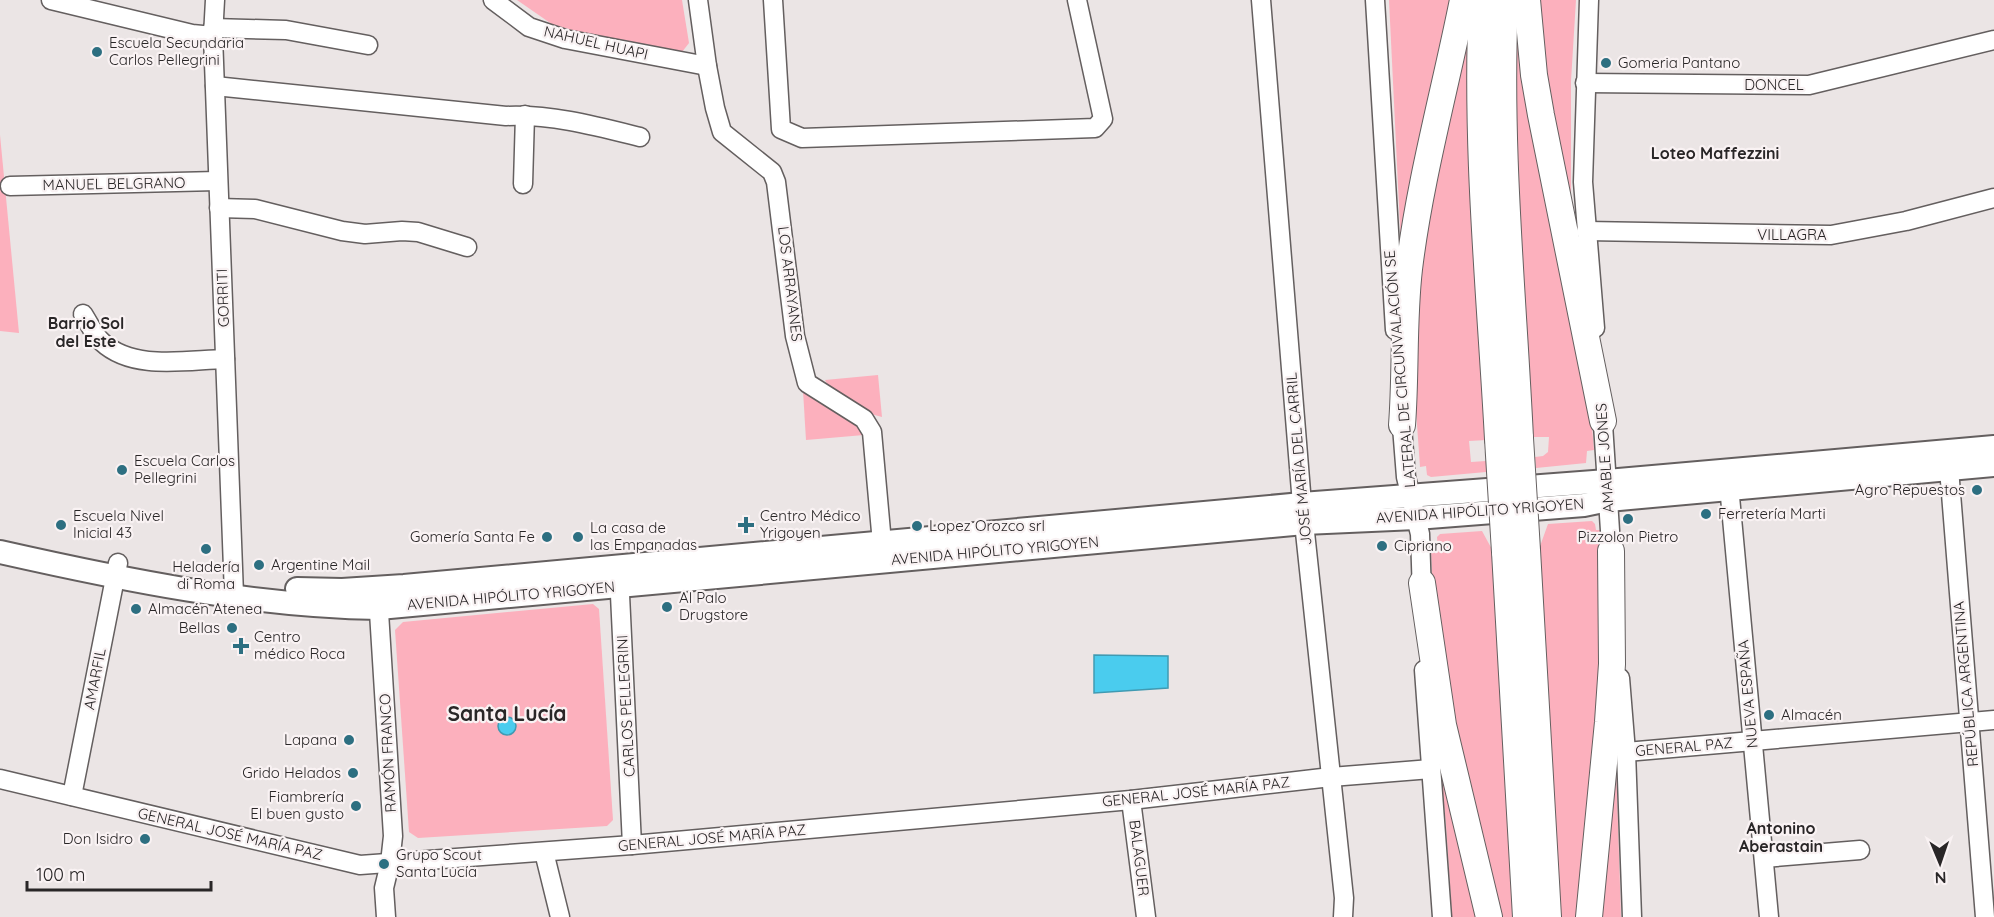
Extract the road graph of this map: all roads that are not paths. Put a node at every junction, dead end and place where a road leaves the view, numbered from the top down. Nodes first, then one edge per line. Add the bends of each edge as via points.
1 (51, 0) edge
2 (215, 0) edge
3 (493, 0) edge
4 (698, 0) edge
5 (773, 0) edge
6 (1077, 0) edge
7 (1261, 0) edge
8 (1375, 0) edge
9 (1463, 0) edge
10 (1482, 0) edge
11 (1505, 0) edge
12 (1527, 0) edge
13 (1589, 0) edge
14 (213, 32) junction
15 (1994, 40) edge
16 (368, 45) dead end
17 (707, 66) junction
18 (1586, 82) junction
19 (215, 86) junction
20 (525, 115) junction
21 (640, 137) dead end
22 (217, 182) junction
23 (523, 184) dead end
24 (10, 186) dead end
25 (1994, 198) edge
26 (219, 208) junction
27 (1586, 231) junction
28 (467, 247) dead end
29 (83, 314) dead end
30 (225, 359) junction
31 (1603, 421) junction
32 (1402, 425) junction
33 (1509, 439) junction
34 (1994, 447) edge
35 (1948, 460) junction
36 (1994, 465) edge
37 (1728, 480) junction
38 (1608, 491) junction
39 (1410, 495) junction
40 (1303, 513) junction
41 (1416, 518) junction
42 (0, 538) edge
43 (1516, 551) junction
44 (1611, 551) junction
45 (0, 552) edge
46 (882, 552) junction
47 (117, 569) junction
48 (620, 576) junction
49 (1422, 583) junction
50 (234, 588) junction
51 (378, 598) junction
52 (1994, 720) edge
53 (1969, 722) junction
54 (1753, 741) junction
55 (1626, 752) junction
56 (1431, 769) junction
57 (1331, 777) junction
58 (0, 778) edge
59 (72, 796) junction
60 (1131, 800) junction
61 (632, 845) junction
62 (1860, 850) dead end
63 (544, 852) junction
64 (1764, 858) junction
65 (390, 863) junction
66 (386, 917) edge
67 (560, 917) edge
68 (1146, 917) edge
69 (1343, 917) edge
70 (1442, 917) edge
71 (1489, 917) edge
72 (1526, 917) edge
73 (1548, 917) edge
74 (1589, 917) edge
75 (1632, 917) edge
76 (1769, 917) edge
77 (1985, 917) edge

1 - 14 street via 192,34
2 - 14 street, GORRITI
3 - 17 street, NAHUEL HUAPI via 529,27 565,39
4 - 17 street, LOS ARRAYANES
5 - 6 street via 781,129 802,138 1095,128 1103,119
7 - 40 street, JOSÉ MARÍA DEL CARRIL
8 - 32 street, LATERAL DE CIRCUNVALACIÓN SE
9 - 32 highway via 1410,261
10 - 33 highway via 1483,177
11 - 33 highway
12 - 31 highway via 1541,115
13 - 18 street, AMABLE JONES
14 - 16 street via 286,30
14 - 19 street, GORRITI
15 - 18 street, DONCEL via 1809,85
17 - 46 street, LOS ARRAYANES via 722,132 772,172 776,182 795,336 807,383 864,419 872,432
18 - 27 street, AMABLE JONES
19 - 20 street
19 - 22 street, GORRITI
20 - 21 street via 568,119
20 - 23 street
22 - 24 street, MANUEL BELGRANO
22 - 26 street, GORRITI
25 - 27 street, VILLAGRA via 1831,235
26 - 28 street via 255,209 365,234 418,232
26 - 30 street, GORRITI
27 - 31 street, AMABLE JONES
29 - 30 street via 100,341 118,354 152,361
30 - 50 street, GORRITI
31 - 38 street, AMABLE JONES
32 - 39 street, LATERAL DE CIRCUNVALACIÓN SE
33 - 43 highway, bridge
34 - 35 main road, AVENIDA HIPÓLITO YRIGOYEN
35 - 36 main road, AVENIDA HIPÓLITO YRIGOYEN
35 - 37 main road, AVENIDA HIPÓLITO YRIGOYEN
35 - 53 street, REPÚBLICA ARGENTINA
37 - 38 main road, AVENIDA HIPÓLITO YRIGOYEN
37 - 54 street, NUEVA ESPAÑA
38 - 39 main road, AVENIDA HIPÓLITO YRIGOYEN
38 - 41 main road, AVENIDA HIPÓLITO YRIGOYEN via 1584,505
38 - 44 street, AMABLE JONES
39 - 40 main road, AVENIDA HIPÓLITO YRIGOYEN
39 - 41 street, LATERAL DE CIRCUNVALACIÓN SE
40 - 41 main road, AVENIDA HIPÓLITO YRIGOYEN
40 - 46 main road, AVENIDA HIPÓLITO YRIGOYEN
40 - 57 street, JOSÉ MARÍA DEL CARRIL
41 - 49 street, LATERAL DE CIRCUNVALACIÓN SE
42 - 47 main road, AVENIDA HIPÓLITO YRIGOYEN
43 - 72 highway
43 - 73 highway
44 - 55 street, AMABLE JONES
44 - 74 highway via 1612,664
45 - 47 main road, AVENIDA HIPÓLITO YRIGOYEN
46 - 48 main road, AVENIDA HIPÓLITO YRIGOYEN
47 - 50 main road, AVENIDA HIPÓLITO YRIGOYEN
47 - 59 street, AMARFIL
48 - 51 main road, AVENIDA HIPÓLITO YRIGOYEN
48 - 61 street, CARLOS PELLEGRINI
49 - 56 street, LATERAL DE CIRCUNVALACIÓN SE
49 - 71 highway via 1441,714
50 - 51 main road, AVENIDA HIPÓLITO YRIGOYEN via 254,600 309,604
51 - 65 street, RAMÓN FRANCO via 393,836
52 - 53 street, GENERAL PAZ
53 - 54 street, GENERAL PAZ
53 - 77 street, REPÚBLICA ARGENTINA
54 - 55 street, GENERAL PAZ
54 - 64 street, NUEVA ESPAÑA
55 - 75 street, AMABLE JONES
56 - 57 street, GENERAL JOSÉ MARÍA PAZ
56 - 70 street, LATERAL DE CIRCUNVALACIÓN SE
57 - 60 street, GENERAL JOSÉ MARÍA PAZ
57 - 69 street, JOSÉ MARÍA DEL CARRIL
58 - 59 street, GENERAL JOSÉ MARÍA PAZ
59 - 65 street, GENERAL JOSÉ MARÍA PAZ via 360,864
60 - 61 street, GENERAL JOSÉ MARÍA PAZ
60 - 68 street, BALAGUER
61 - 63 street, GENERAL JOSÉ MARÍA PAZ
62 - 64 street
63 - 65 street, GENERAL JOSÉ MARÍA PAZ
63 - 67 street
64 - 76 street, NUEVA ESPAÑA
65 - 66 street, RAMÓN FRANCO via 384,888

